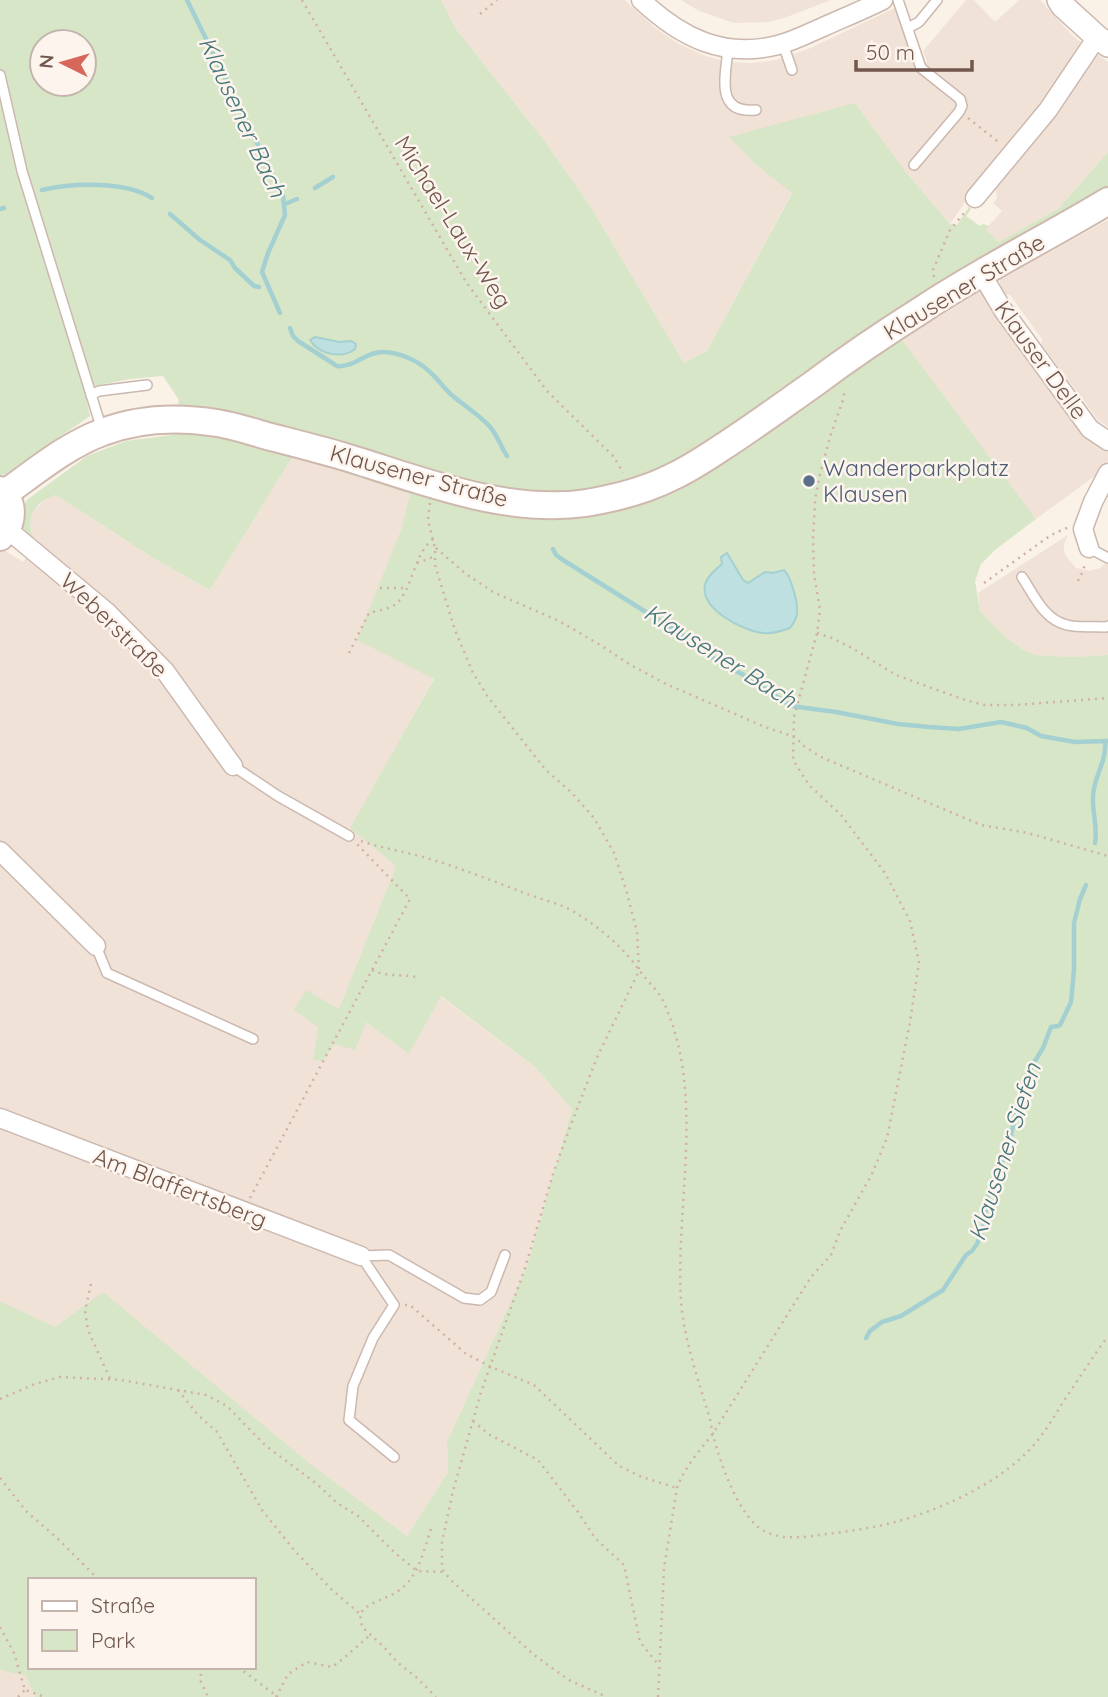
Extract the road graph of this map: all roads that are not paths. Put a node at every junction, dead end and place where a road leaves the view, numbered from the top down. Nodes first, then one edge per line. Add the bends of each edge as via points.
1 (642, 0) edge
2 (883, 0) edge
3 (898, 0) edge
4 (937, 0) edge
5 (1059, 0) edge
6 (908, 29) junction
7 (1103, 41) edge
8 (783, 44) junction
9 (728, 48) junction
10 (792, 70) dead end
11 (0, 75) edge
12 (757, 110) dead end
13 (914, 165) dead end
14 (975, 198) road end
15 (1108, 201) edge
16 (981, 273) junction
17 (147, 385) dead end
18 (91, 395) junction
19 (102, 432) junction
20 (1108, 442) edge
21 (1108, 473) edge
22 (2, 492) edge
23 (4, 533) edge
24 (1089, 548) joint
25 (1108, 558) edge
26 (1022, 577) dead end
27 (1108, 626) edge
28 (233, 766) joint
29 (349, 835) road end
30 (0, 851) edge
31 (96, 946) joint
32 (253, 1039) dead end
33 (0, 1118) edge
34 (505, 1255) dead end
35 (360, 1256) junction
36 (394, 1457) dead end

1 - 9 street via 677,29
2 - 8 street
3 - 6 lane
4 - 6 lane via 919,23
5 - 7 street
6 - 13 lane via 921,68 960,99 962,106
7 - 14 street
8 - 9 street
8 - 10 lane
9 - 12 lane via 725,85 729,102 743,110
11 - 18 lane via 22,171
15 - 16 main road, Klausener Straße
16 - 19 main road, Klausener Straße via 693,466 632,492 584,503 533,504 481,497 218,423 166,419
16 - 20 street, Klauser Delle via 1090,429
17 - 18 lane
18 - 19 lane
19 - 22 main road, Klausener Straße
21 - 24 street via 1083,529
22 - 23 main road via 11,511
23 - 28 street, Weberstraße via 108,614 164,671
24 - 25 lane
26 - 27 lane via 1043,610 1057,621
28 - 29 lane
30 - 31 street
31 - 32 lane via 107,973
33 - 35 street, Am Blaffertsberg
34 - 35 lane via 491,1292 480,1300 464,1298 389,1255
35 - 36 lane via 394,1305 373,1338 353,1386 349,1420

